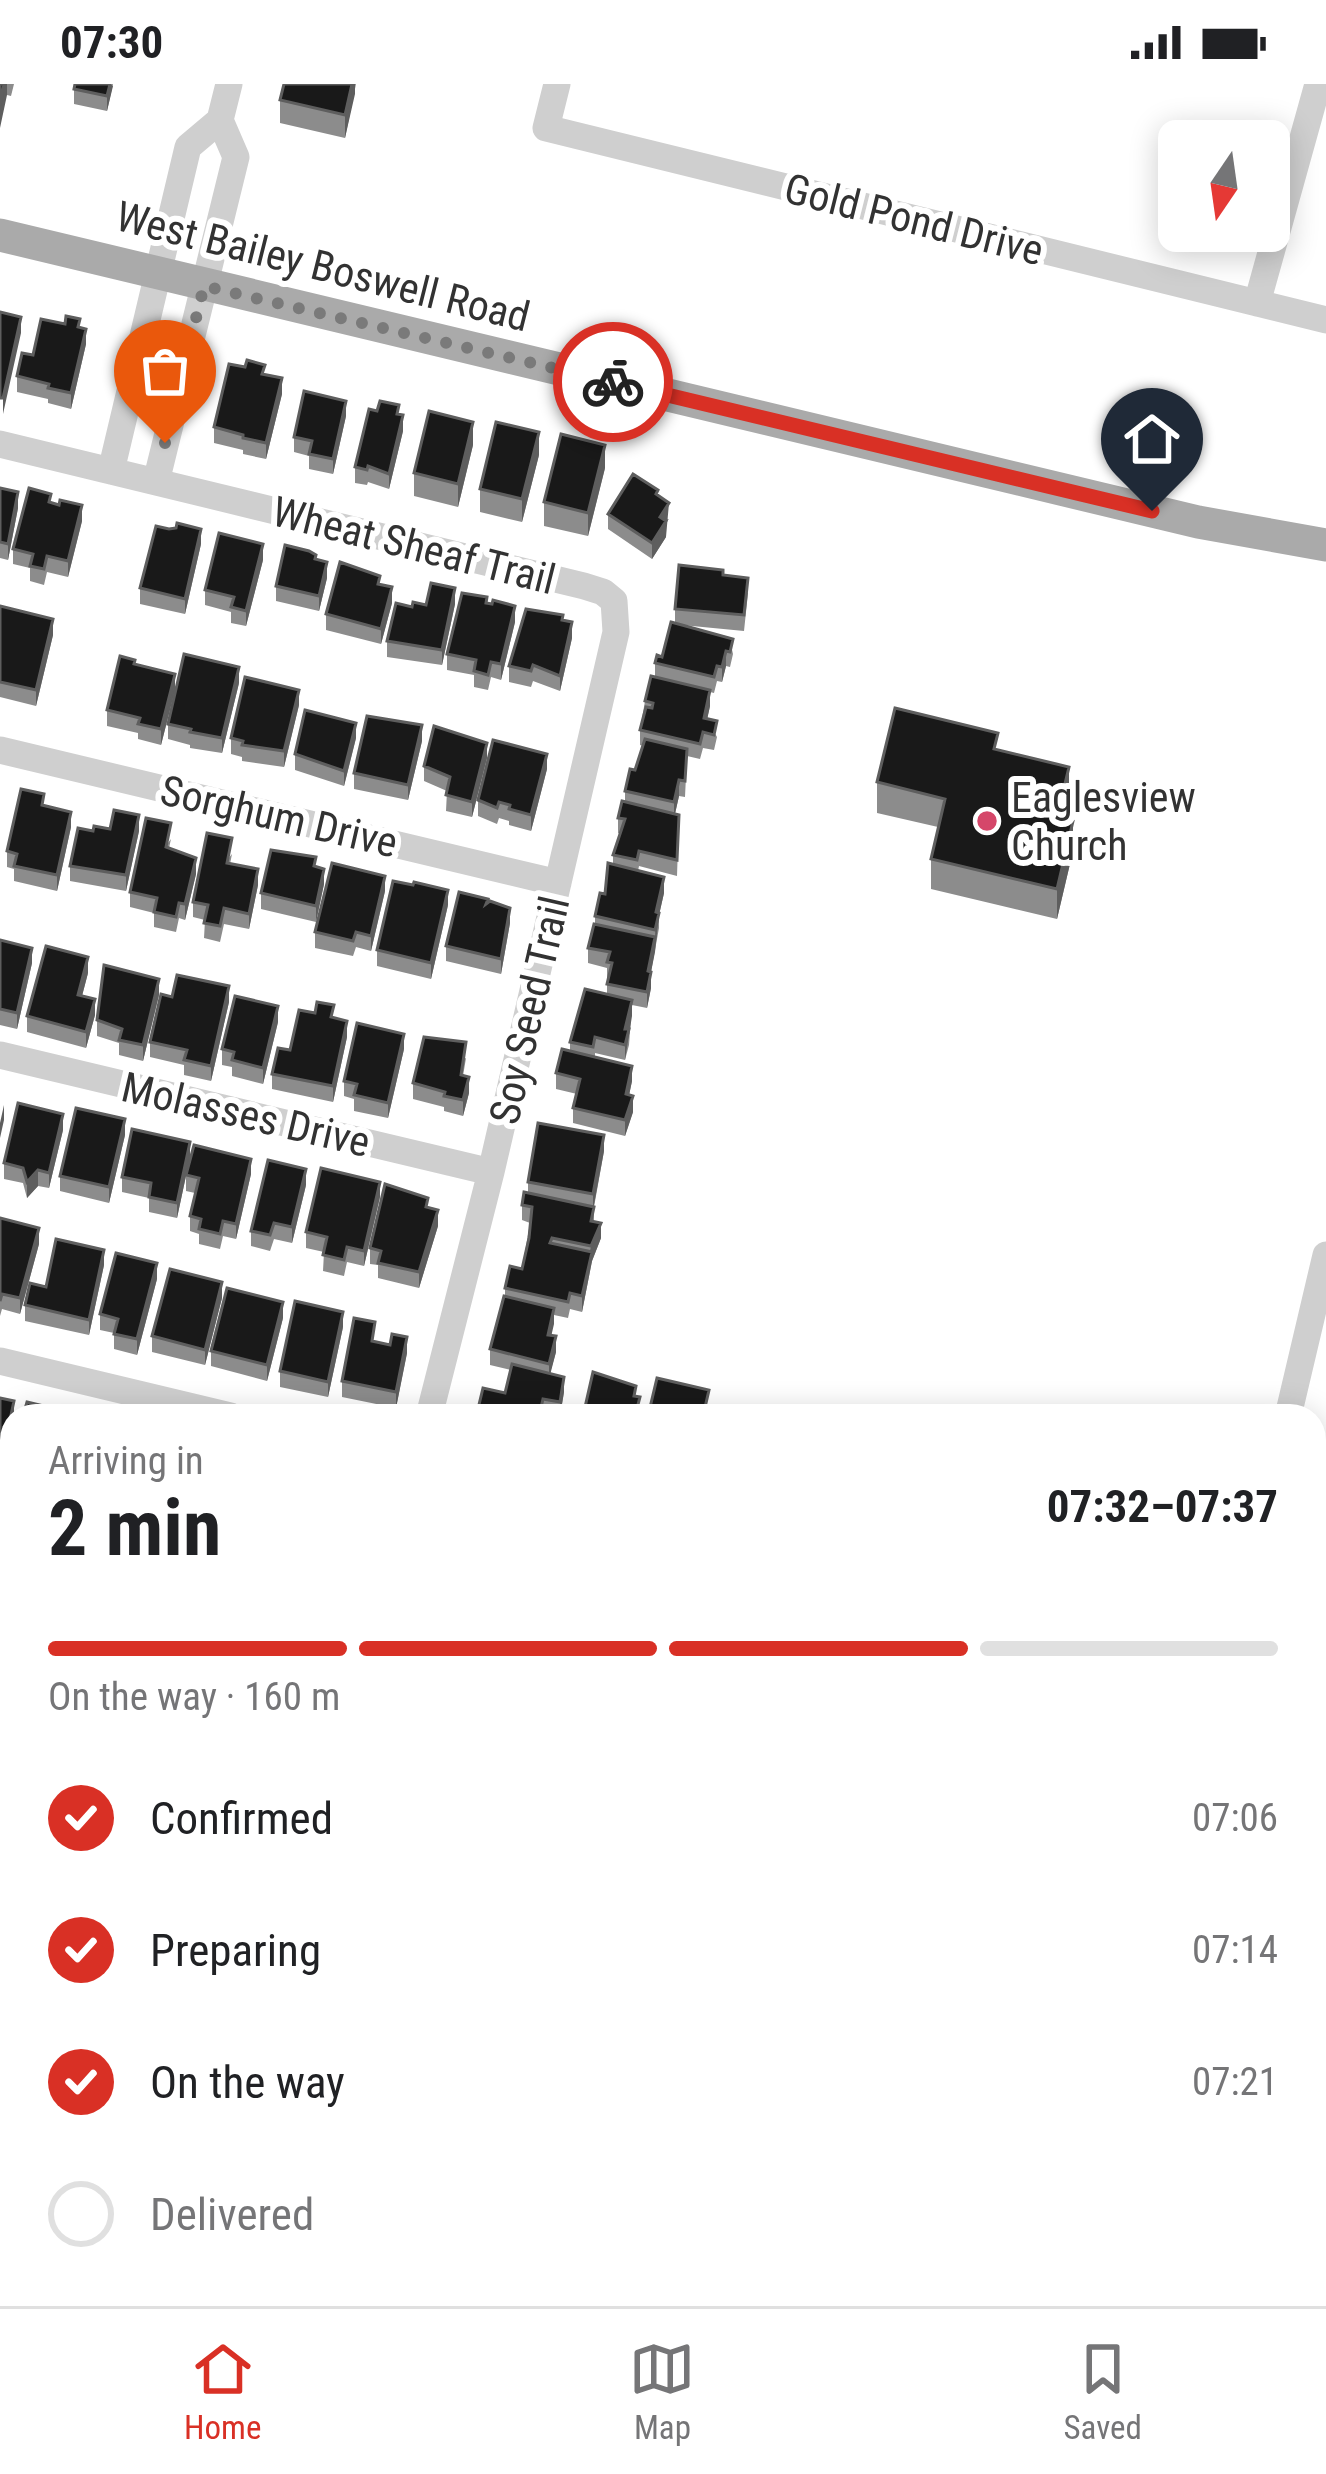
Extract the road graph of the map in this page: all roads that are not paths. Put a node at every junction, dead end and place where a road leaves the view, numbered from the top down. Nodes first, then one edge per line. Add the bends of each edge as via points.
1 (229, 84) edge
2 (556, 84) edge
3 (1318, 84) edge
4 (220, 120) junction
5 (0, 235) edge
6 (156, 273) junction
7 (204, 286) junction
8 (1257, 303) junction
9 (1326, 320) edge
10 (0, 444) edge
11 (111, 471) junction
12 (156, 482) junction
13 (1326, 545) edge
14 (614, 602) joint
15 (0, 750) edge
16 (558, 883) junction
17 (0, 1055) edge
18 (491, 1172) junction
19 (1326, 1255) edge
20 (0, 1361) edge
21 (180, 1404) edge
22 (432, 1404) edge
23 (1291, 1404) edge

1 - 4 street
2 - 8 street, Gold Pond Drive via 546,128
3 - 8 street
4 - 6 street via 188,147
4 - 7 street via 236,157
5 - 6 main road, West Bailey Boswell Road
6 - 7 main road, West Bailey Boswell Road
6 - 11 street
7 - 12 street
7 - 13 main road, West Bailey Boswell Road via 1198,522
8 - 9 street, Gold Pond Drive
10 - 11 street, Wheat Sheaf Trail
11 - 12 street, Wheat Sheaf Trail
12 - 14 street, Wheat Sheaf Trail via 584,586
14 - 16 street, Soy Seed Trail via 616,632
15 - 16 street, Sorghum Drive
16 - 18 street, Soy Seed Trail
17 - 18 street, Molasses Drive
18 - 22 street, Soy Seed Trail
19 - 23 street
20 - 21 street

